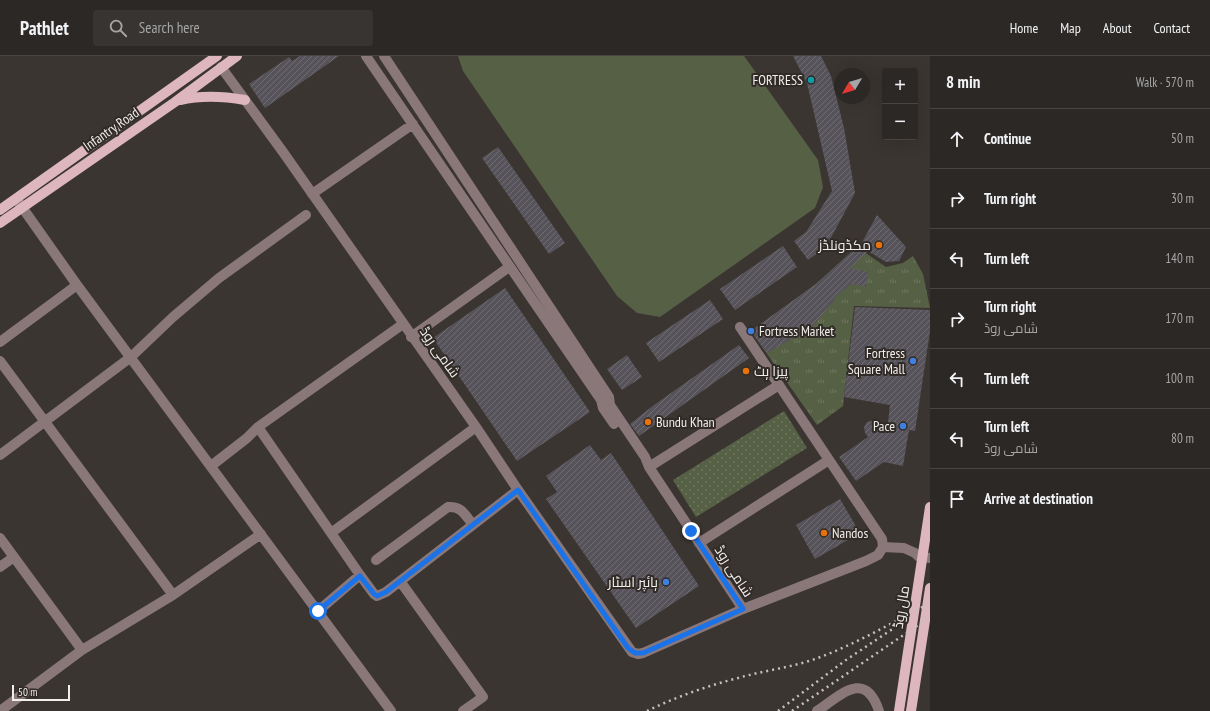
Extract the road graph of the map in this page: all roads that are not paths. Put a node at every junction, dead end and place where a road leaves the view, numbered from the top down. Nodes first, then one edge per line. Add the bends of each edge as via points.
1 (217, 56) edge
2 (238, 56) edge
3 (366, 56) edge
4 (376, 56) edge
5 (384, 56) edge
6 (221, 67) junction
7 (245, 100) junction
8 (175, 102) junction
9 (413, 119) junction
10 (443, 145) junction
11 (312, 194) junction
12 (16, 199) junction
13 (24, 207) junction
14 (0, 210) edge
15 (306, 215) dead end
16 (0, 223) edge
17 (509, 267) junction
18 (77, 285) junction
19 (531, 290) junction
20 (403, 324) junction
21 (740, 326) dead end
22 (411, 337) junction
23 (0, 342) edge
24 (131, 357) junction
25 (0, 361) edge
26 (779, 385) junction
27 (45, 422) junction
28 (258, 426) junction
29 (476, 427) junction
30 (0, 455) edge
31 (830, 460) junction
32 (211, 466) junction
33 (649, 467) junction
34 (518, 490) junction
35 (930, 507) edge
36 (473, 525) junction
37 (331, 533) junction
38 (260, 534) junction
39 (0, 538) edge
40 (699, 543) junction
41 (882, 547) junction
42 (14, 557) junction
43 (930, 558) edge
44 (376, 560) dead end
45 (0, 567) edge
46 (360, 576) junction
47 (400, 581) junction
48 (930, 588) edge
49 (173, 595) junction
50 (743, 609) junction
51 (318, 611) junction
52 (82, 650) junction
53 (0, 711) edge
54 (391, 711) edge
55 (463, 711) edge
56 (817, 711) edge
57 (879, 711) edge
58 (900, 711) edge
59 (911, 711) edge

1 - 12 main road, Infantry Road
2 - 6 main road, Infantry Road
3 - 9 street, شامی روڈ
4 - 9 street, شامی روڈ
5 - 10 street, شامی روڈ
6 - 7 street, شامی روڈ
6 - 8 main road, Infantry Road
7 - 8 main road via 203,96
7 - 11 street, شامی روڈ
8 - 13 main road, Infantry Road
9 - 10 street via 433,139
9 - 11 street
9 - 17 street, شامی روڈ
10 - 19 street, شامی روڈ
11 - 20 street, شامی روڈ
12 - 13 street
12 - 14 main road, Infantry Road
13 - 16 main road, Infantry Road
13 - 18 street
15 - 24 street via 219,278
17 - 19 street, شامی روڈ
17 - 22 street
18 - 23 street
18 - 24 street
19 - 33 street, شامی روڈ via 609,397 610,405
20 - 22 street, شامی روڈ
20 - 28 street
21 - 26 street
22 - 29 street, شامی روڈ
24 - 27 street
24 - 32 street
25 - 27 street
26 - 31 street
26 - 33 street
27 - 30 street
27 - 49 street
28 - 32 street via 247,438
28 - 37 street
29 - 34 street, شامی روڈ
29 - 37 street
31 - 40 street
31 - 41 street via 882,539
32 - 38 street
33 - 40 street, شامی روڈ
34 - 36 street
34 - 50 street, شامی روڈ via 628,648 635,653 643,653
35 - 58 main road, مال روڈ
36 - 44 street via 460,509 448,507
36 - 47 street
37 - 46 street
38 - 49 street
38 - 51 street
39 - 42 street
40 - 50 street, شامی روڈ
41 - 43 street via 910,550 918,556
41 - 50 street via 878,555 866,561
42 - 45 street
42 - 52 street
46 - 47 street via 377,596
46 - 51 street
47 - 55 street via 482,697
48 - 59 main road, مال روڈ
49 - 52 street
51 - 54 street
52 - 53 street
56 - 57 street via 857,687 870,693

